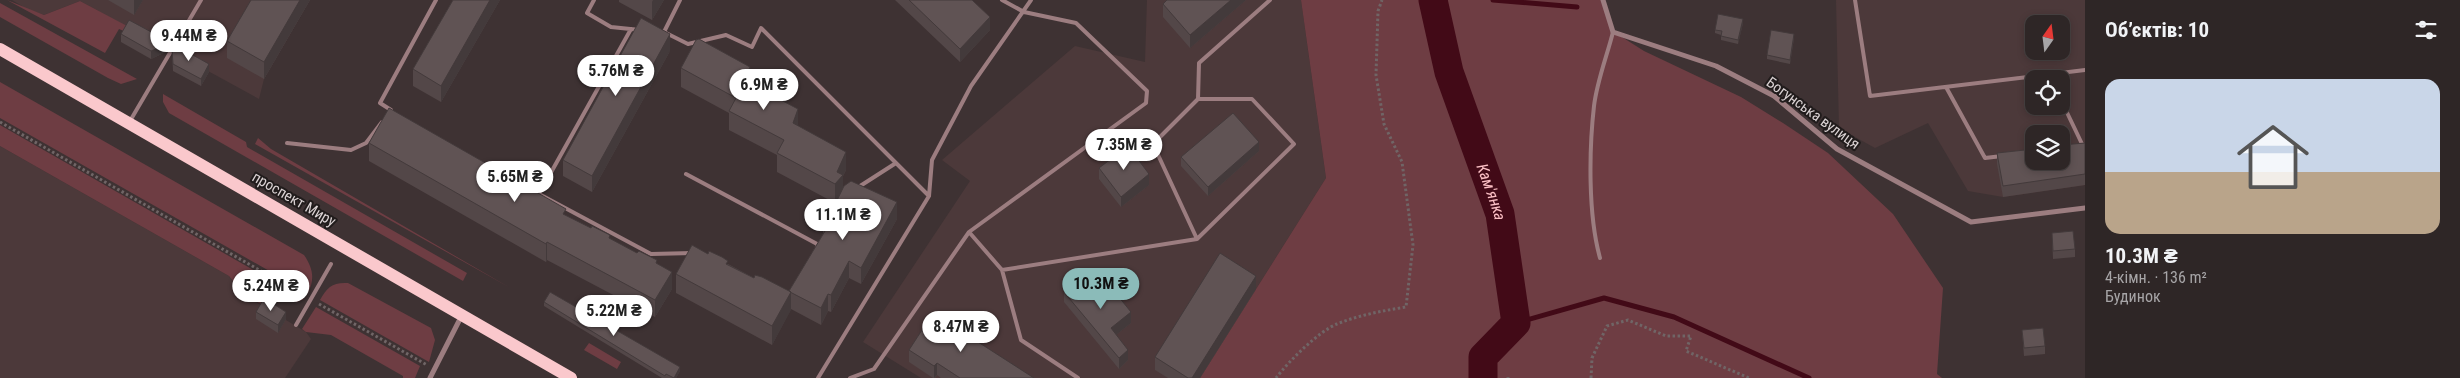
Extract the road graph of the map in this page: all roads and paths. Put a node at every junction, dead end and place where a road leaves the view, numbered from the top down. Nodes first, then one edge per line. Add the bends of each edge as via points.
1 (201, 0) edge
2 (436, 0) edge
3 (594, 0) edge
4 (680, 0) edge
5 (1002, 0) edge
6 (1031, 0) edge
7 (1270, 0) edge
8 (1382, 0) edge
9 (1603, 0) edge
10 (1855, 0) edge
11 (1024, 12) junction
12 (631, 29) junction
13 (648, 31) edge
14 (656, 32) edge
15 (664, 32) junction
16 (1614, 32) junction
17 (0, 49) edge
18 (2085, 70) edge
19 (2070, 73) edge
20 (2025, 79) edge
21 (1946, 87) junction
22 (1198, 99) junction
23 (2068, 115) edge
24 (0, 122) edge
25 (129, 123) junction
26 (287, 143) dead end
27 (2076, 148) edge
28 (2005, 156) edge
29 (896, 163) junction
30 (686, 174) dead end
31 (530, 189) edge
32 (539, 194) junction
33 (849, 194) edge
34 (929, 196) junction
35 (2085, 208) edge
36 (969, 232) junction
37 (823, 236) edge
38 (1197, 238) junction
39 (819, 244) junction
40 (815, 252) edge
41 (696, 253) edge
42 (1600, 258) dead end
43 (331, 264) dead end
44 (1002, 270) junction
45 (311, 299) junction
46 (463, 315) junction
47 (296, 325) dead end
48 (427, 365) dead end
49 (430, 378) edge
50 (571, 378) edge
51 (818, 378) edge
52 (850, 378) edge
53 (1078, 378) edge
54 (1276, 378) edge
55 (1590, 378) edge
56 (1749, 378) edge

1 - 25 lane
2 - 26 lane via 380,103 392,111 366,143 351,150
3 - 12 lane via 587,13 611,27
4 - 15 lane
5 - 11 lane
6 - 11 lane
7 - 22 lane via 1199,63
8 - 54 path via 1378,11 1376,75 1384,124 1402,162 1413,245 1406,307 1374,312 1335,324 1290,361
9 - 16 street
10 - 21 lane via 1870,96
11 - 34 lane via 971,86 932,160
11 - 36 lane via 1076,23 1147,91 1146,103
12 - 13 lane
12 - 32 lane
14 - 15 lane
15 - 29 lane via 688,44 726,35 752,47 761,28
16 - 35 street, Богунська вулиця via 1716,66 1774,96 1837,149 1972,222
16 - 42 lane via 1594,104 1593,234
17 - 25 main road, проспект Миру
18 - 19 lane
20 - 21 lane
21 - 28 lane via 1986,158
22 - 38 lane via 1153,144
22 - 38 lane via 1252,99 1294,144
23 - 27 lane via 2084,148
24 - 45 path
25 - 46 main road, проспект Миру
29 - 33 lane
29 - 34 lane
30 - 39 lane
31 - 32 lane
32 - 41 lane via 651,254
34 - 51 lane
36 - 44 lane
36 - 52 lane via 874,369
37 - 39 lane
38 - 44 lane
39 - 40 lane
43 - 45 lane
44 - 53 lane via 1021,340
45 - 47 lane
45 - 48 path
46 - 49 street
46 - 50 main road, проспект Миру
55 - 56 path via 1592,358 1607,326 1628,320 1666,336 1691,336 1686,351

